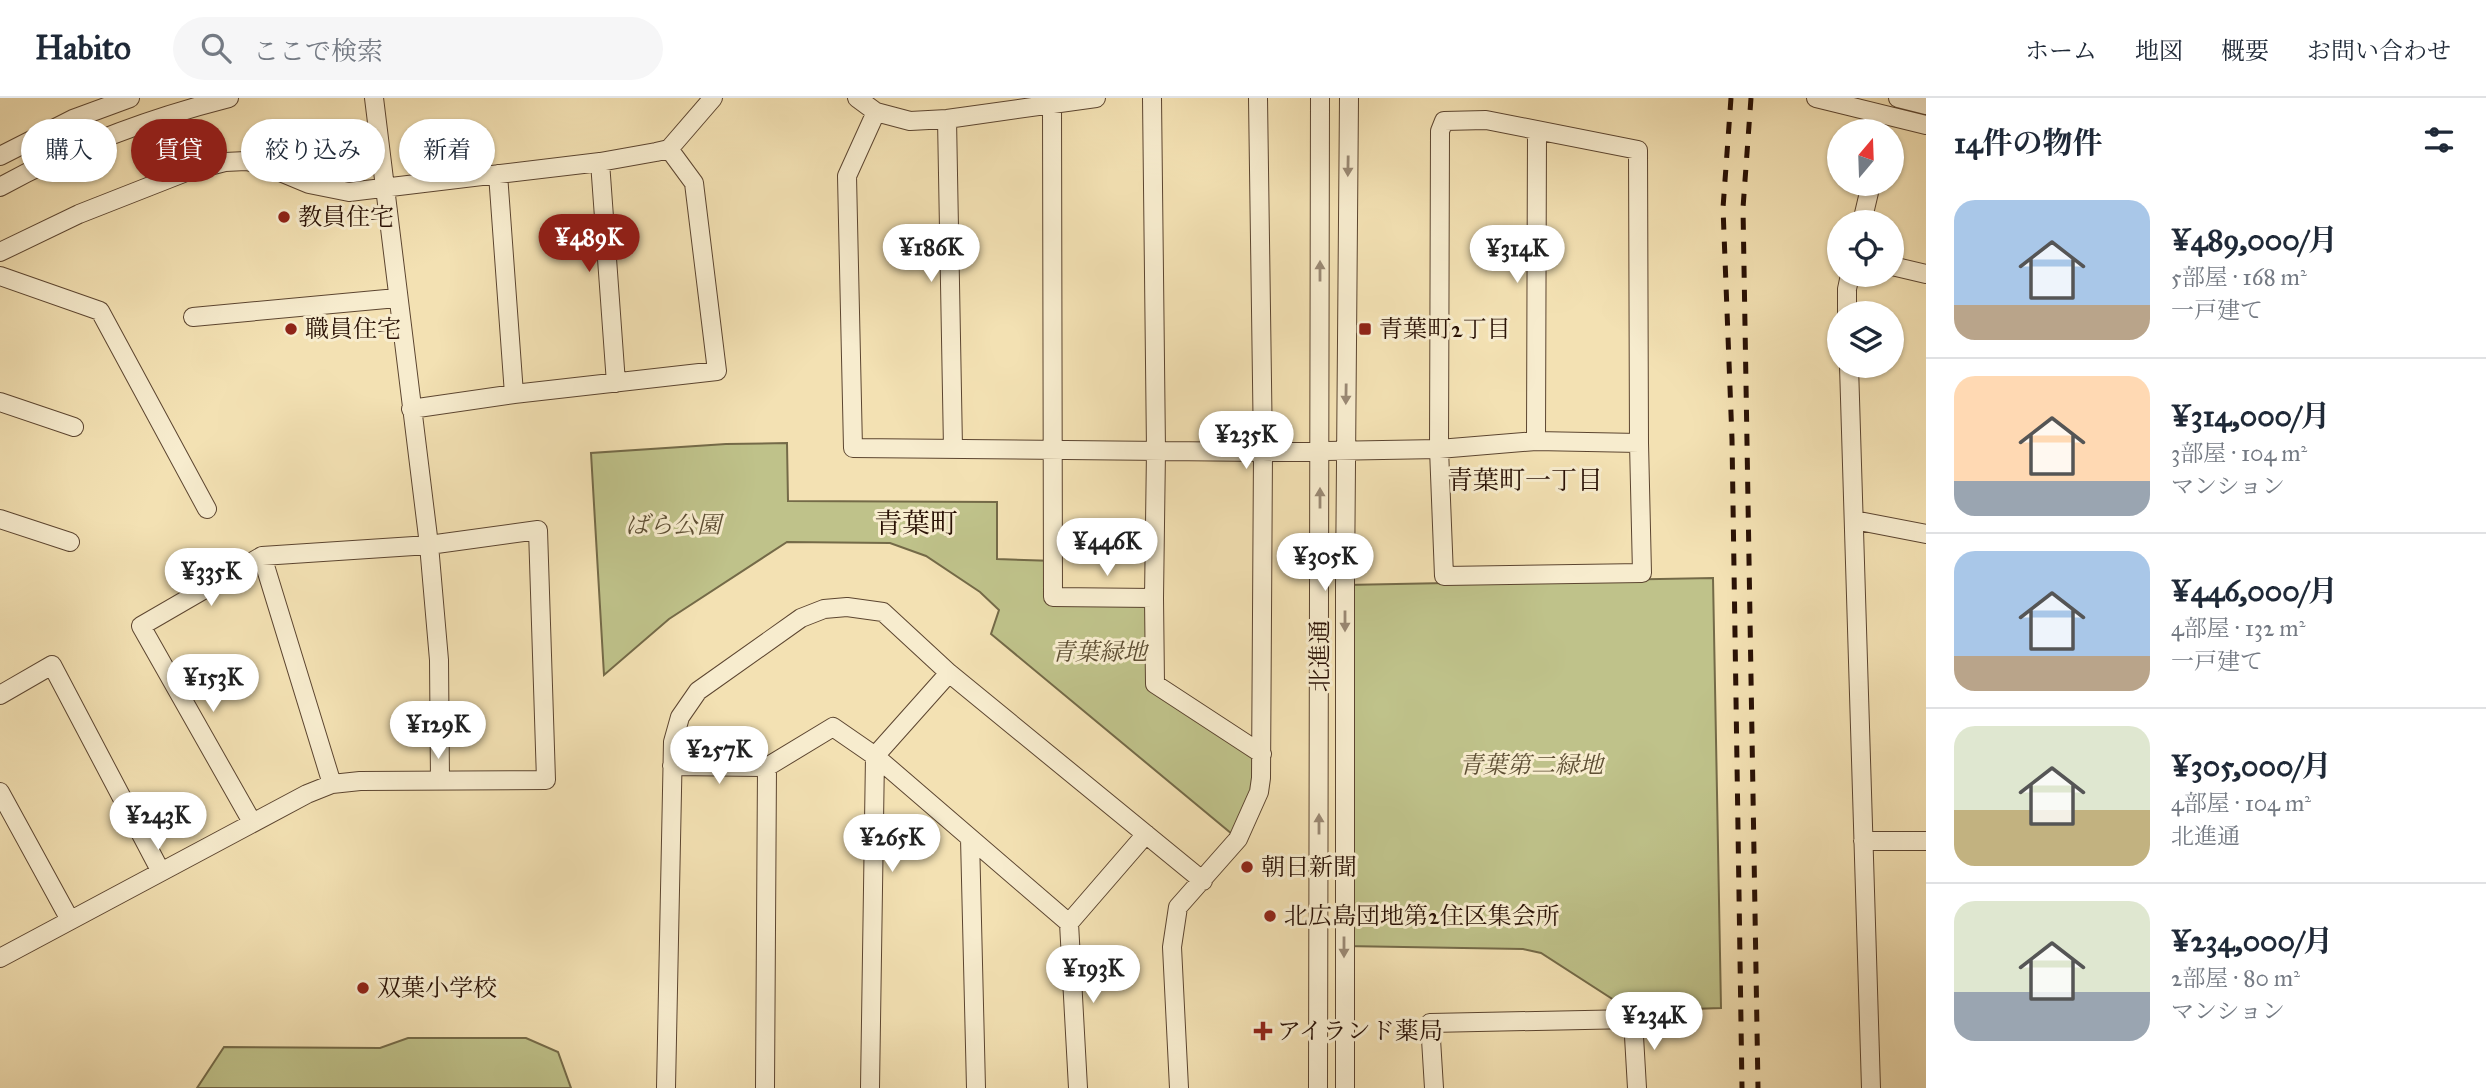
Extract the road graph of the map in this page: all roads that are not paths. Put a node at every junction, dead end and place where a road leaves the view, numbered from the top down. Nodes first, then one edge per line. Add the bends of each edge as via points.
1 (130, 98) edge
2 (229, 98) edge
3 (374, 98) edge
4 (713, 98) edge
5 (857, 98) edge
6 (1096, 98) edge
7 (1152, 98) edge
8 (1258, 98) edge
9 (1320, 98) edge
10 (1349, 98) edge
11 (1816, 98) edge
12 (1898, 98) edge
13 (1052, 104) junction
14 (1926, 105) edge
15 (876, 112) junction
16 (947, 118) junction
17 (1872, 119) edge
18 (1904, 124) edge
19 (1926, 125) edge
20 (1537, 130) junction
21 (668, 149) junction
22 (0, 156) edge
23 (600, 162) junction
24 (498, 174) junction
25 (384, 186) junction
26 (0, 187) edge
27 (0, 252) edge
28 (1904, 269) edge
29 (1926, 274) edge
30 (0, 276) edge
31 (397, 298) junction
32 (193, 317) dead end
33 (1849, 378) edge
34 (616, 383) junction
35 (514, 394) junction
36 (0, 402) edge
37 (411, 409) junction
38 (74, 427) dead end
39 (1536, 441) junction
40 (1639, 443) junction
41 (953, 449) junction
42 (1439, 449) junction
43 (1054, 450) junction
44 (1156, 450) junction
45 (1320, 450) junction
46 (1345, 451) junction
47 (1263, 452) junction
48 (207, 509) dead end
49 (0, 519) edge
50 (1854, 520) junction
51 (1926, 534) edge
52 (70, 542) dead end
53 (429, 545) junction
54 (262, 556) junction
55 (1154, 598) junction
56 (949, 673) junction
57 (0, 695) edge
58 (1262, 754) junction
59 (875, 756) junction
60 (673, 766) junction
61 (767, 767) junction
62 (440, 780) junction
63 (332, 784) junction
64 (0, 792) edge
65 (252, 822) junction
66 (1146, 834) junction
67 (970, 838) junction
68 (1863, 841) junction
69 (1926, 841) edge
70 (161, 872) junction
71 (1203, 881) junction
72 (70, 920) junction
73 (1069, 923) junction
74 (0, 958) edge
75 (666, 1088) edge
76 (765, 1088) edge
77 (870, 1088) edge
78 (976, 1088) edge
79 (1078, 1088) edge
80 (1179, 1088) edge
81 (1318, 1088) edge
82 (1345, 1088) edge
83 (1434, 1088) edge
84 (1637, 1088) edge
85 (1871, 1088) edge

1 - 22 street via 73,119
2 - 26 street via 133,127
3 - 25 street
4 - 21 street
5 - 15 street
6 - 13 street
7 - 44 street
8 - 47 street
45 -> 9 street, 北進通
10 -> 46 street, 北進通
11 - 17 street
12 - 14 street
13 - 16 street
13 - 43 street
15 - 16 street via 910,121
15 - 41 street via 847,176 853,448
16 - 41 street
18 - 19 street
20 - 39 street
20 - 40 street via 1638,150
20 - 42 street via 1486,120 1444,121 1440,131
21 - 23 street
21 - 34 street via 694,183 717,371
23 - 24 street
23 - 34 street
24 - 25 street
24 - 35 street
25 - 27 street via 349,192 309,184 261,164 225,162 186,172 79,214
25 - 31 street
28 - 29 street
30 - 48 street via 100,311
31 - 32 street
31 - 37 street
33 - 50 street
34 - 35 street
35 - 37 street
36 - 38 street
37 - 53 street
39 - 40 street
39 - 42 street
40 - 42 street via 1642,573 1444,576
41 - 43 street
42 - 46 street
43 - 44 street
43 - 55 street via 1053,597
44 - 47 street
44 - 55 street
45 - 46 street
45 - 47 street
81 -> 45 street, 北進通
46 -> 82 street, 北進通
47 - 58 street
49 - 52 street
50 - 51 street
50 - 68 street
53 - 54 street
53 - 62 street via 439,660
53 - 62 street via 538,530 545,780
54 - 63 street
54 - 65 street via 141,626
55 - 58 street via 1155,684
56 - 59 street
56 - 60 street via 883,612 824,608 801,618 698,691 680,717
56 - 66 street
57 - 70 street via 52,665
58 - 71 street via 1259,792 1251,813 1238,839
59 - 61 street via 833,727
59 - 67 street
59 - 77 street
60 - 61 street
60 - 75 street
61 - 76 street
62 - 63 street
63 - 65 street
64 - 72 street
65 - 70 street
66 - 71 street
66 - 73 street
67 - 73 street
67 - 78 street
68 - 69 street
68 - 85 street
70 - 72 street
71 - 80 street via 1178,907 1172,947
72 - 74 street
73 - 79 street
83 - 84 street via 1430,1023 1633,1019

